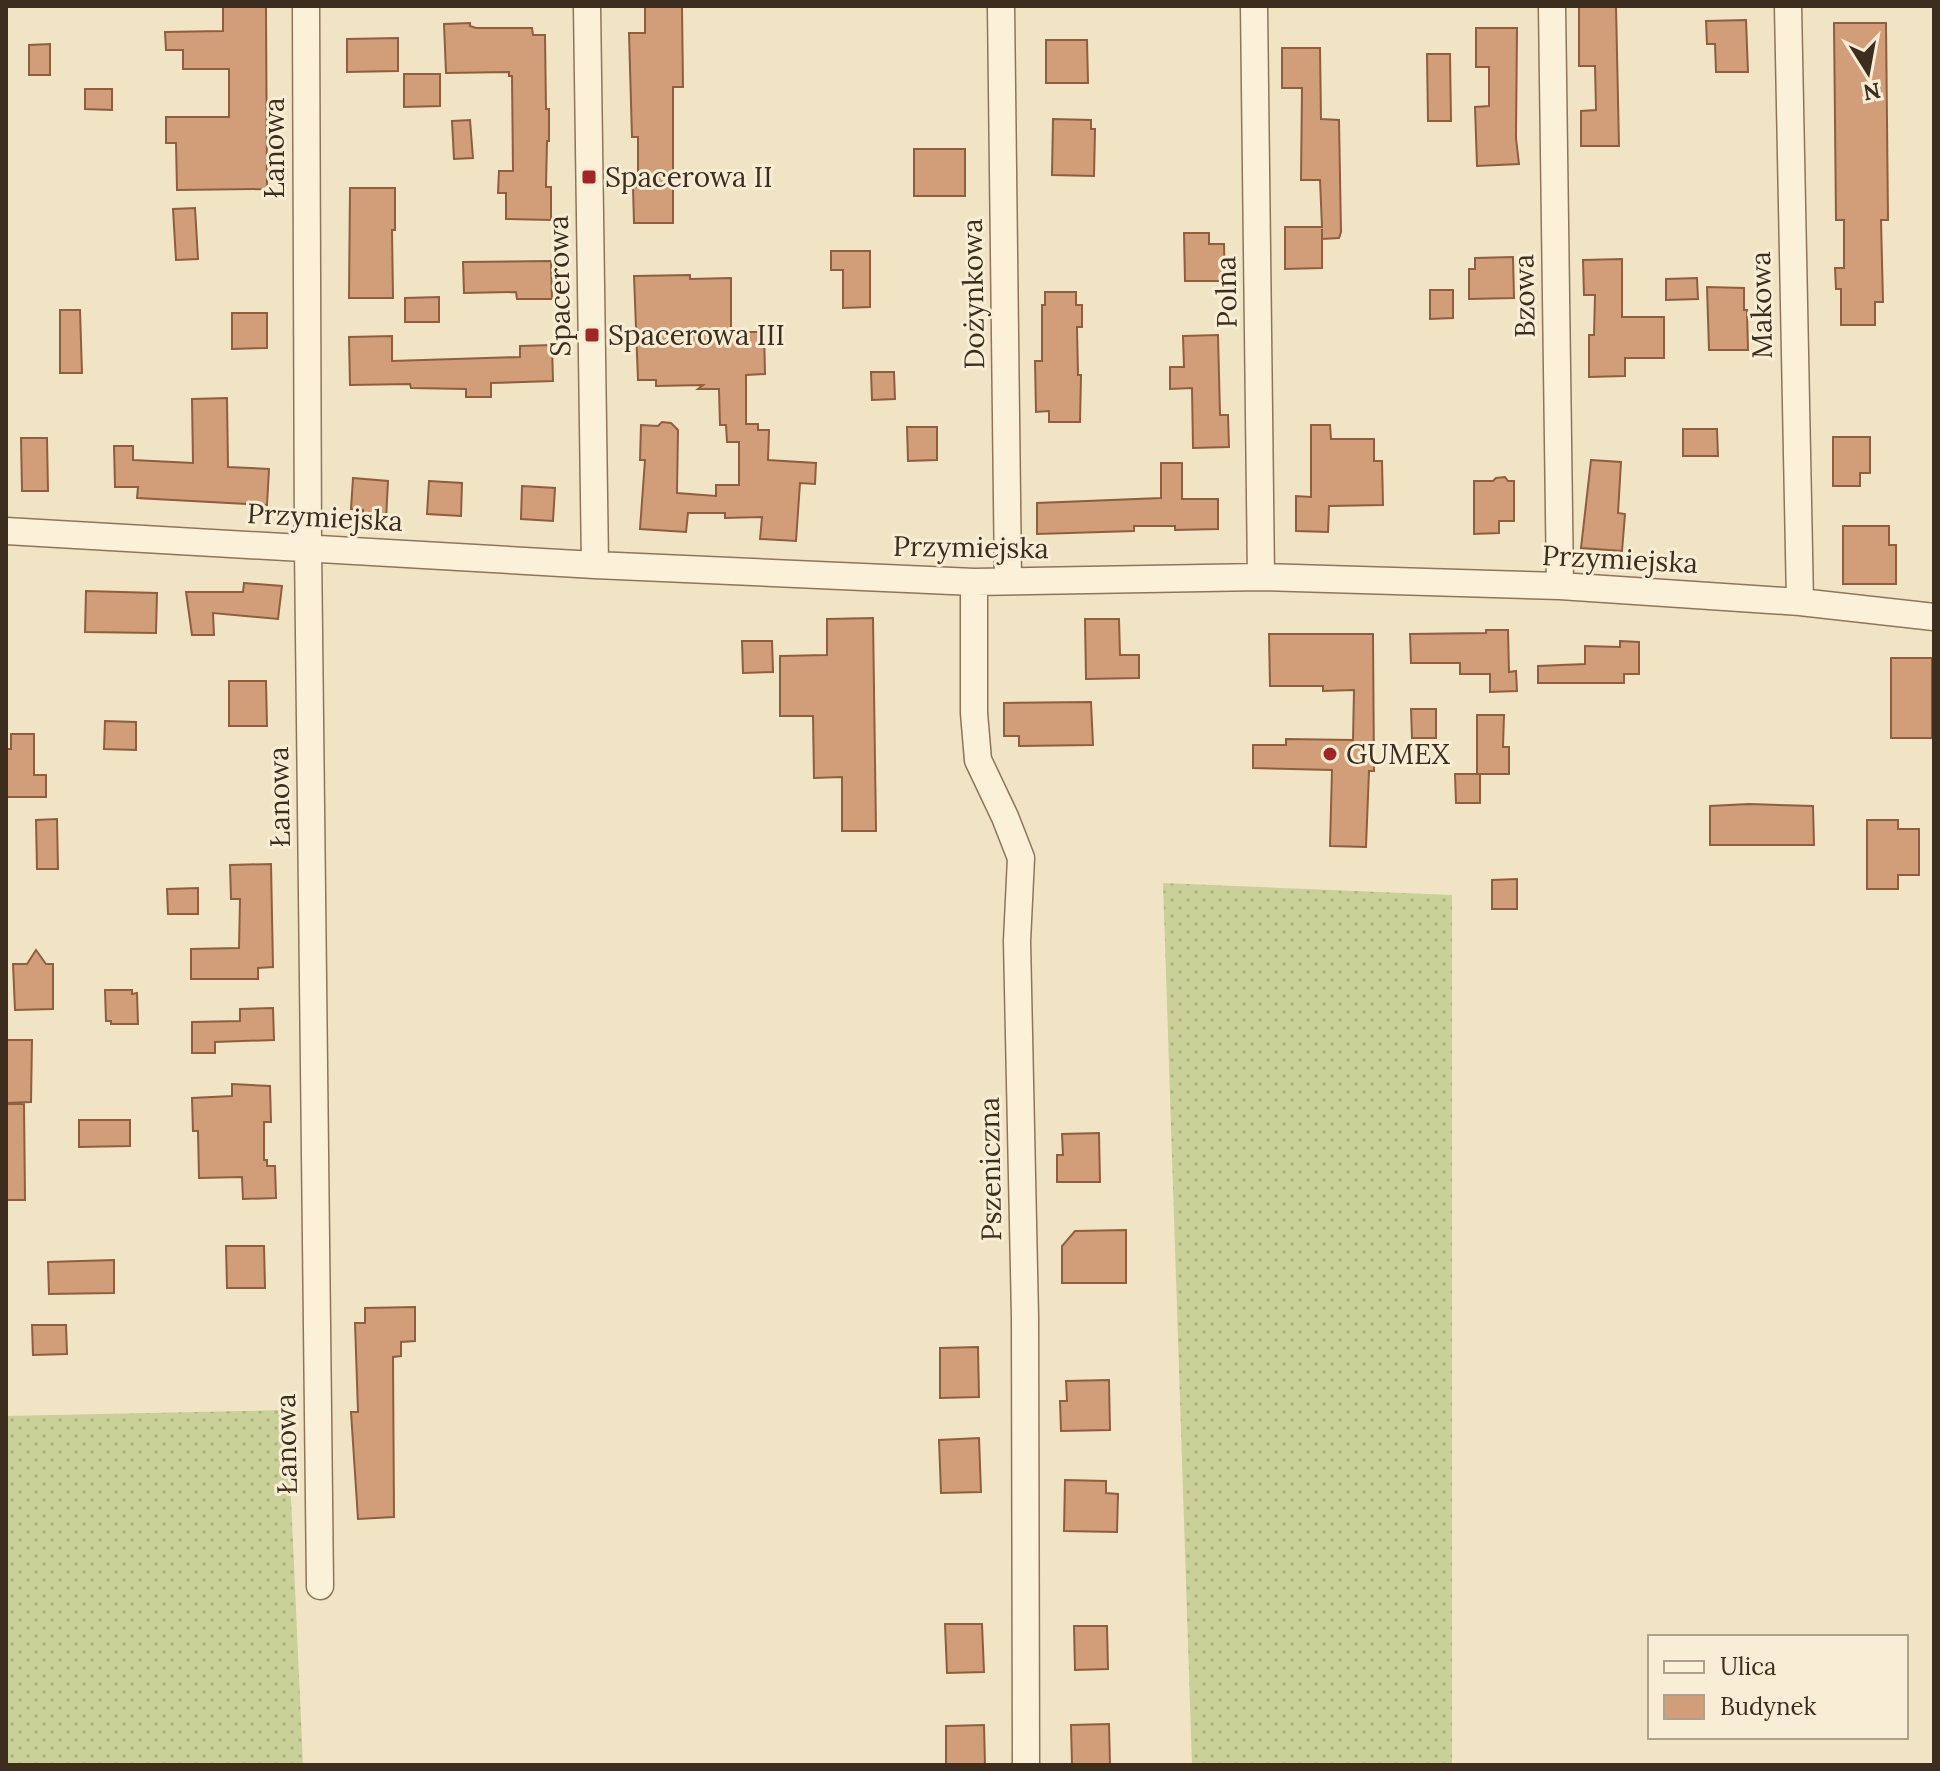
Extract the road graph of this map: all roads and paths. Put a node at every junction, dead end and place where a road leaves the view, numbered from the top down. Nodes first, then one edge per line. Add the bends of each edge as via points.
1 (306, 6) edge
2 (587, 6) edge
3 (1001, 6) edge
4 (1254, 6) edge
5 (1552, 6) edge
6 (1788, 6) edge
7 (6, 531) edge
8 (308, 547) junction
9 (595, 565) junction
10 (1261, 577) junction
11 (1008, 581) junction
12 (974, 582) junction
13 (1560, 586) junction
14 (1800, 602) junction
15 (1934, 617) edge
16 (320, 1586) dead end
17 (1026, 1765) edge

1 - 8 street, Łanowa
2 - 9 street, Spacerowa
3 - 11 street, Dożynkowa
4 - 10 street, Polna
5 - 13 street, Bzowa
6 - 14 street, Makowa
7 - 8 street, Przymiejska
8 - 9 street, Przymiejska
8 - 16 street, Łanowa
9 - 12 street, Przymiejska
10 - 11 street, Przymiejska
10 - 13 street, Przymiejska
11 - 12 street, Przymiejska
12 - 17 street, Pszeniczna via 978,760 1021,858 1017,941
13 - 14 street, Przymiejska
14 - 15 street, Przymiejska

